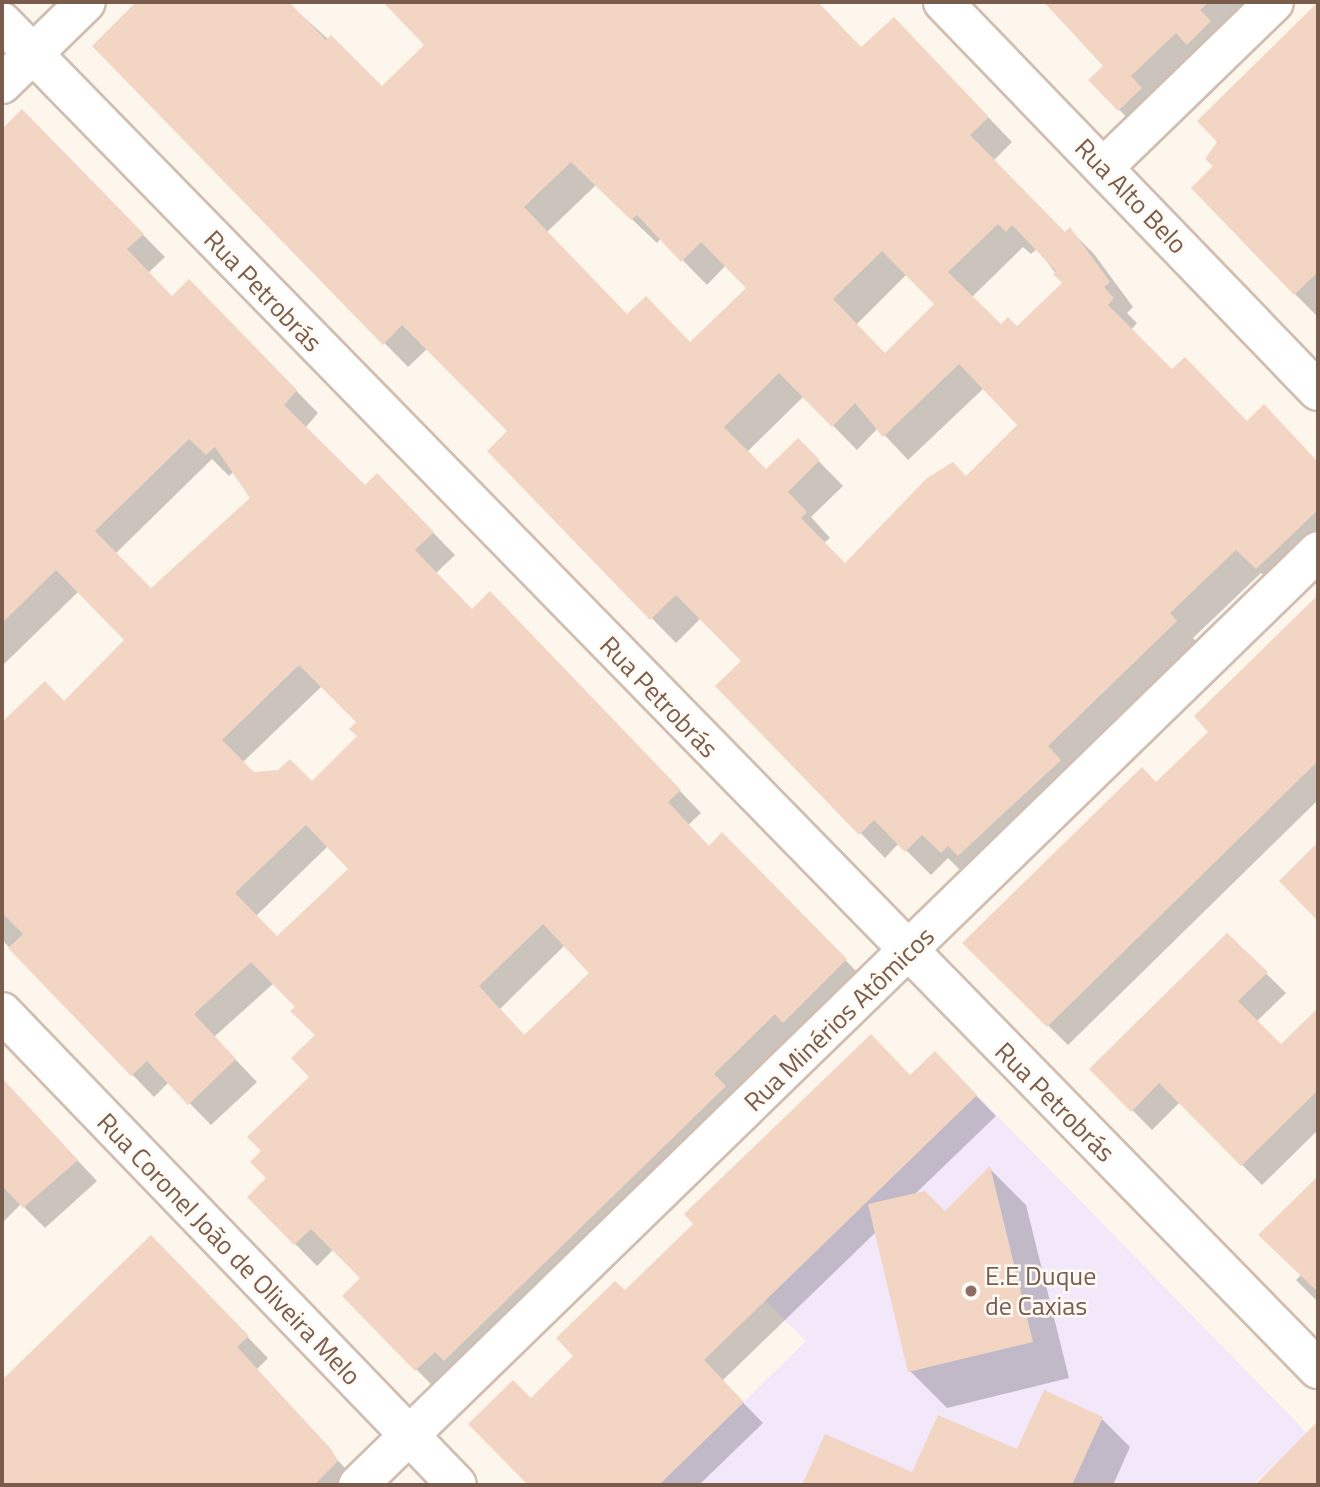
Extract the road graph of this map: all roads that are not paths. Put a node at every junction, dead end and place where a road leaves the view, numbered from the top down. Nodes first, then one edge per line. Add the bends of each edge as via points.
1 (86, 2) edge
2 (943, 2) edge
3 (1274, 2) edge
4 (2, 22) edge
5 (32, 54) junction
6 (2, 84) edge
7 (1103, 168) junction
8 (1318, 391) edge
9 (1318, 551) edge
10 (908, 952) junction
11 (2, 1012) edge
12 (1318, 1369) edge
13 (409, 1436) junction
14 (358, 1485) edge
15 (457, 1485) edge

1 - 5 street
2 - 7 street, Rua Alto Belo
3 - 7 street
4 - 5 street, Rua Petrobrás
5 - 6 street
5 - 10 street, Rua Petrobrás
7 - 8 street, Rua Alto Belo
9 - 10 street, Rua Minérios Atômicos
10 - 12 street, Rua Petrobrás
10 - 13 street, Rua Minérios Atômicos
11 - 13 street, Rua Coronel João de Oliveira Melo
13 - 14 street, Rua Minérios Atômicos
13 - 15 street, Rua Coronel João de Oliveira Melo

